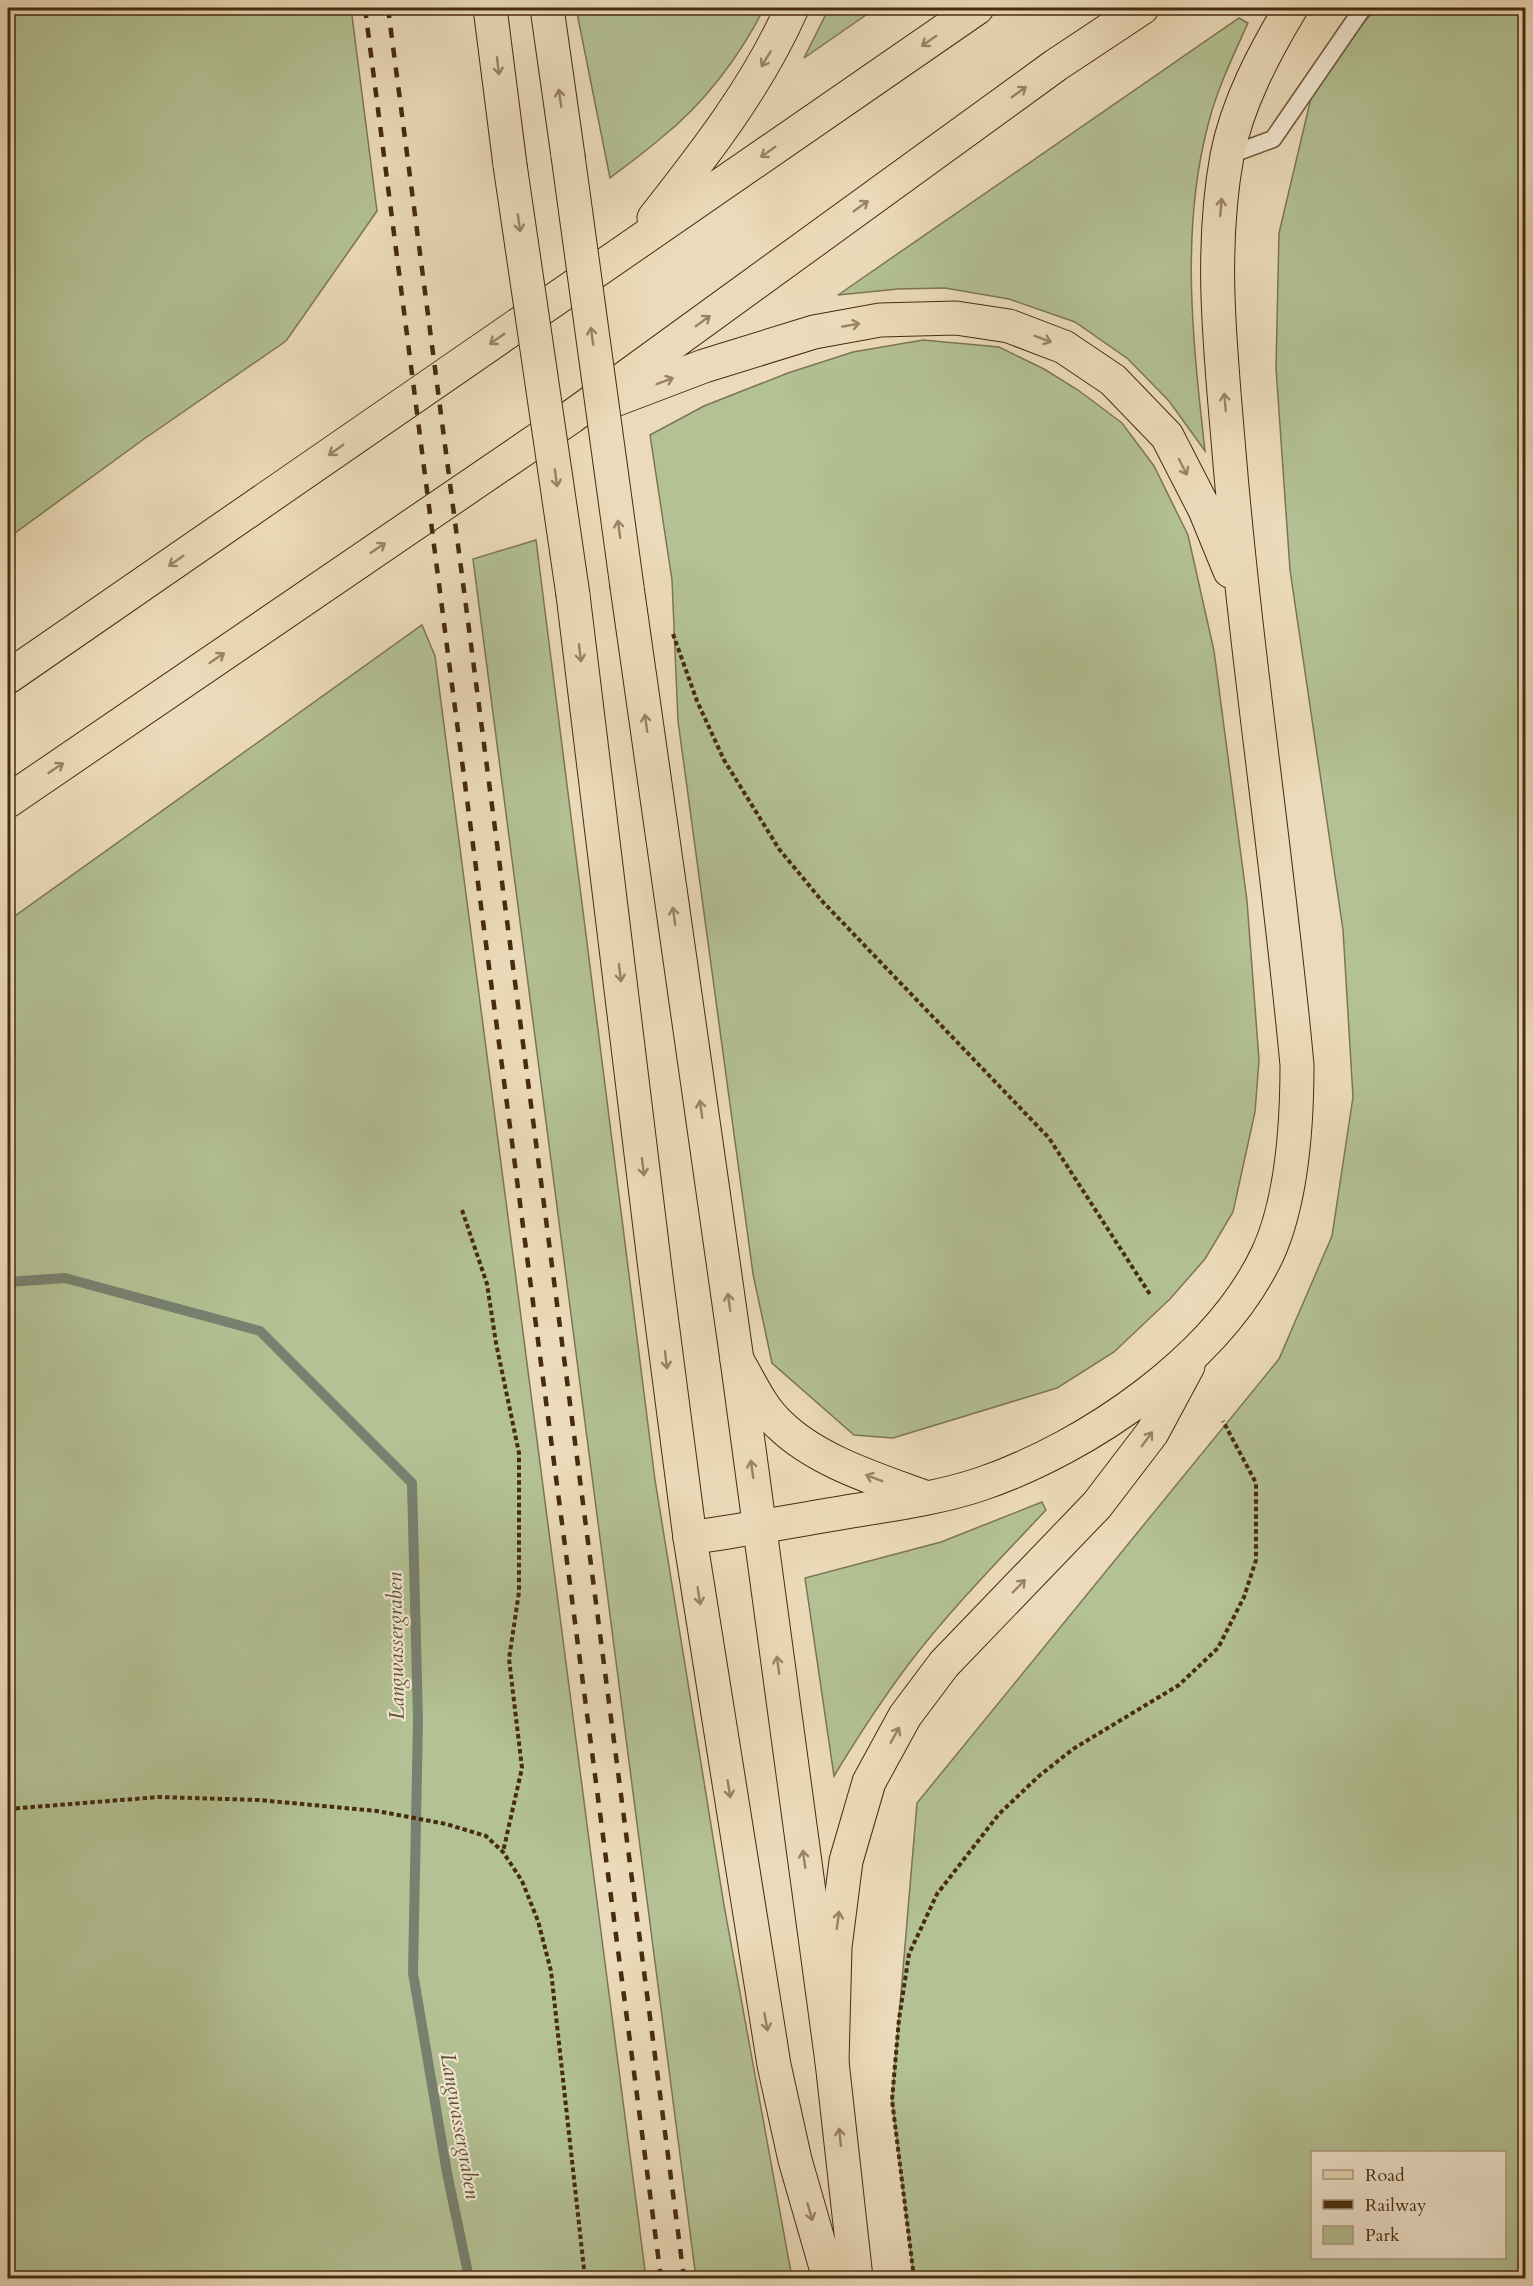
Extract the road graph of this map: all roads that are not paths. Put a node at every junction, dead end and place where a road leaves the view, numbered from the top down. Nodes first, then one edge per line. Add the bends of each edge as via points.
1 (490, 8) edge
2 (548, 8) edge
3 (792, 8) edge
4 (977, 8) edge
5 (1142, 8) edge
6 (1291, 8) edge
7 (1363, 8) edge
8 (1227, 156) junction
9 (631, 246) junction
10 (571, 417) junction
11 (1244, 607) junction
12 (8, 677) edge
13 (8, 801) edge
14 (1196, 1351) junction
15 (737, 1360) junction
16 (929, 1499) junction
17 (759, 1527) junction
18 (690, 1538) junction
19 (832, 2062) junction
20 (829, 2278) edge
21 (856, 2278) edge

1 -> 18 main road, bridge via 573,595
15 -> 2 main road, bridge
3 -> 9 main road via 733,114
4 -> 9 main road
10 -> 5 main road via 1056,65
6 - 8 main road via 1237,118
7 - 8 lane via 1273,139
11 -> 8 main road via 1217,274
9 -> 12 main road
10 -> 11 main road via 704,366 814,332 880,320 956,318 1009,326 1064,347 1113,380 1167,436 1205,510
13 -> 10 main road
11 - 14 main road via 1292,1003 1297,1115 1285,1200 1269,1251 1243,1299
14 - 16 main road via 1141,1398 1084,1435 981,1484
19 -> 14 main road via 836,1937 846,1861 869,1782 905,1716 944,1664 1097,1505 1152,1433
16 -> 15 main road via 860,1473 805,1446 779,1425
17 -> 15 main road
16 - 17 main road
17 - 18 main road
19 -> 17 main road
18 -> 20 main road via 774,2065 795,2160
21 -> 19 main road

